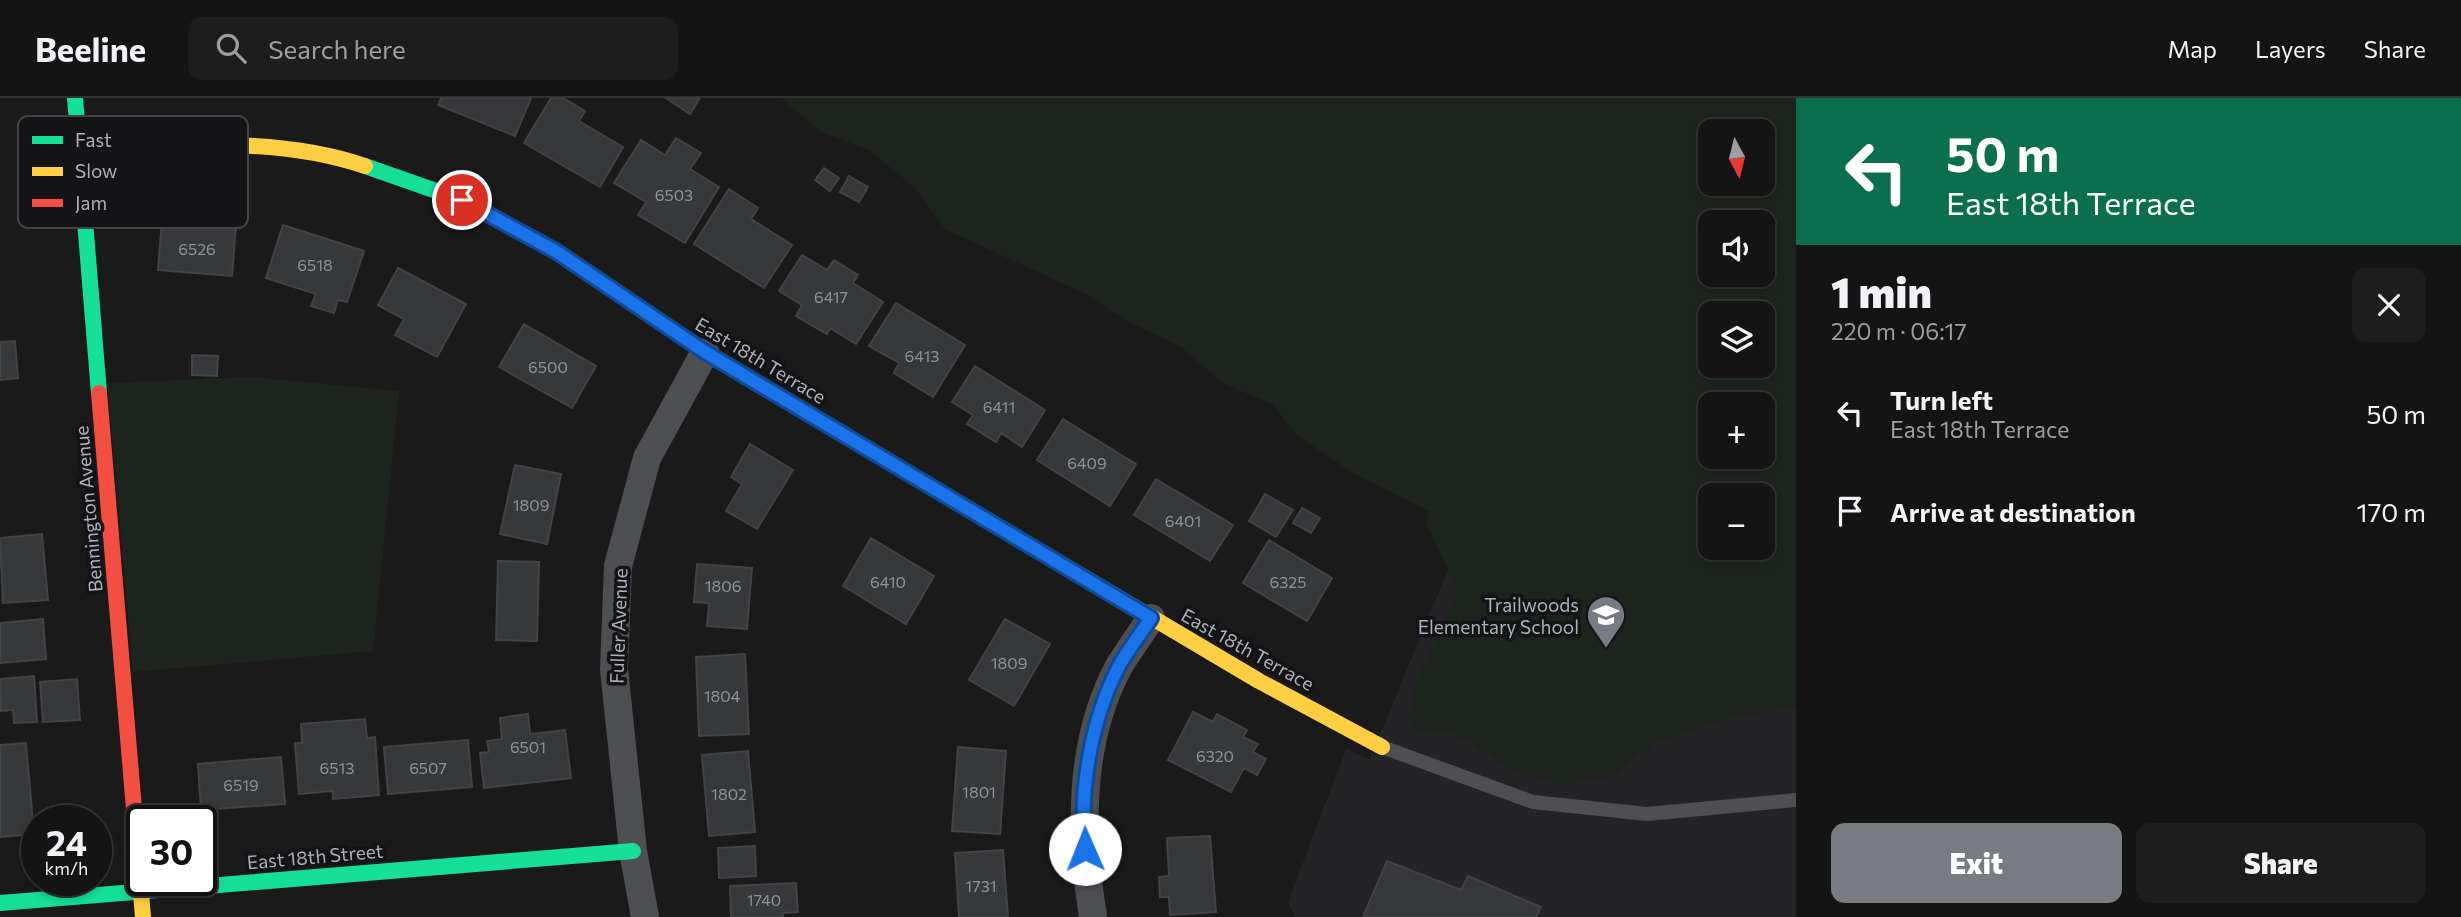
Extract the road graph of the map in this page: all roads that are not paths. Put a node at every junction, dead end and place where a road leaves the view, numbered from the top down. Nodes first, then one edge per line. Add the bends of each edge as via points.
1 (75, 98) edge
2 (76, 116) edge
3 (248, 147) edge
4 (85, 228) edge
5 (705, 352) junction
6 (1151, 618) junction
7 (1382, 747) joint
8 (1796, 800) edge
9 (134, 805) edge
10 (633, 850) junction
11 (217, 885) edge
12 (126, 892) edge
13 (141, 896) edge
14 (0, 903) edge
15 (143, 917) edge
16 (645, 917) edge
17 (1093, 917) edge

1 - 2 street, Bennington Avenue
3 - 5 street, East 18th Terrace via 335,156 462,200 557,252
4 - 9 street, Bennington Avenue
5 - 6 street, East 18th Terrace
5 - 10 street, Fuller Avenue via 647,458 618,566 614,669
6 - 7 street, East 18th Terrace
6 - 17 street via 1118,669 1098,721 1087,771 1083,831
7 - 8 lane via 1533,802 1647,814
10 - 11 street, East 18th Street
10 - 16 street, Fuller Avenue
12 - 14 street, East 18th Street
13 - 15 street, Bennington Avenue

